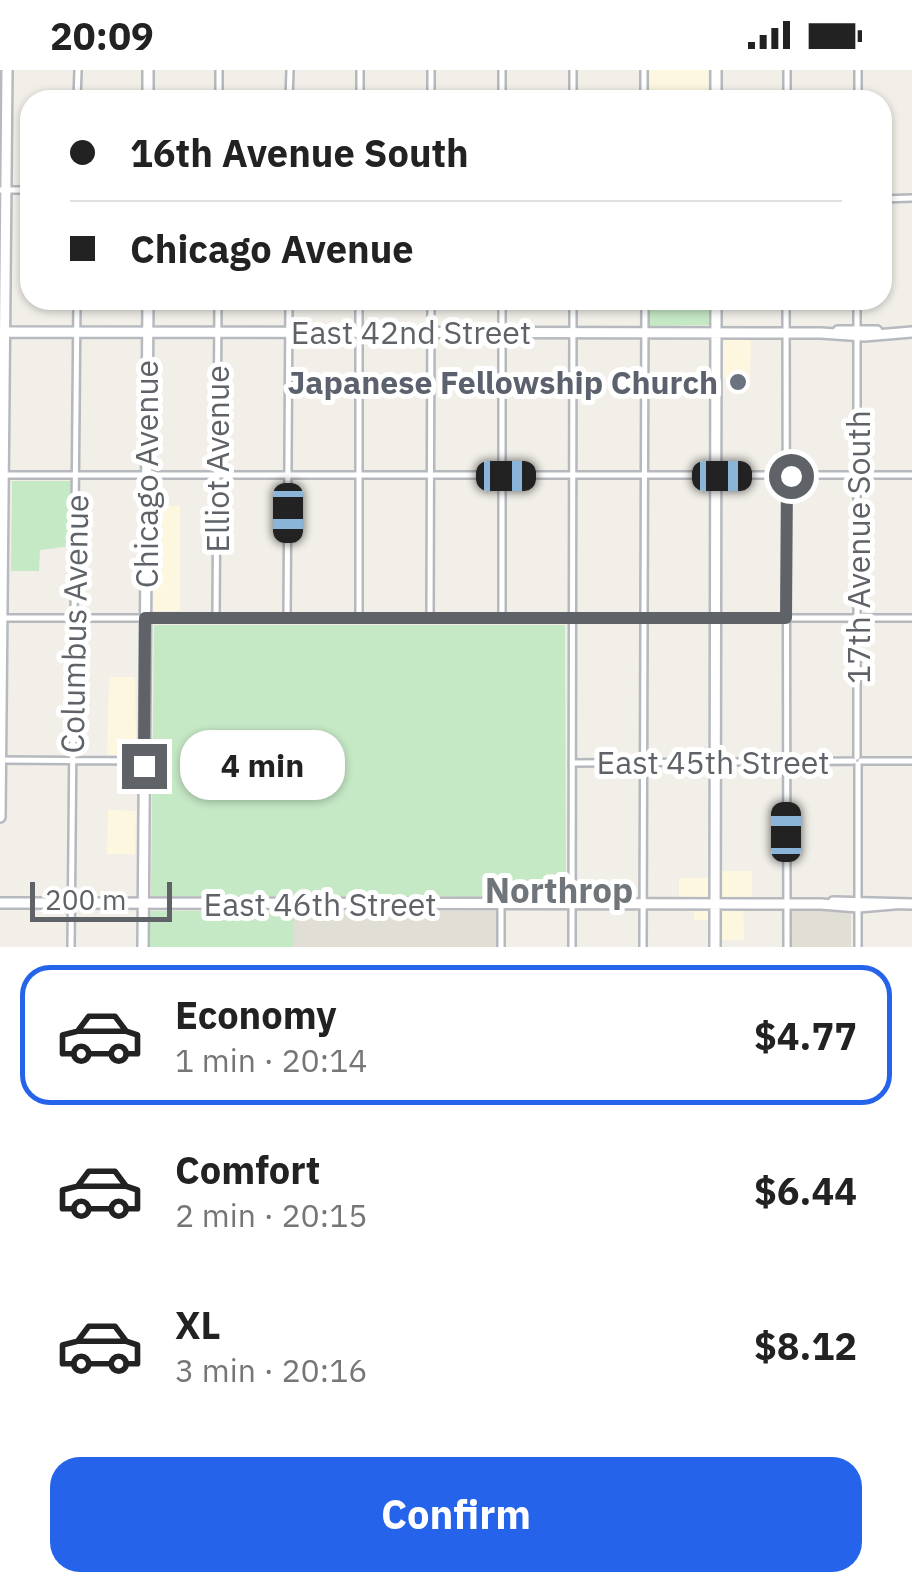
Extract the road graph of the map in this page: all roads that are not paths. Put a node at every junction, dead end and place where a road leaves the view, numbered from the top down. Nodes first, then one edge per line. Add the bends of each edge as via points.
1 (7, 70) edge
2 (4, 190) edge
3 (77, 310) edge
4 (148, 310) edge
5 (218, 310) edge
6 (289, 310) edge
7 (360, 310) edge
8 (431, 310) edge
9 (502, 310) edge
10 (573, 310) edge
11 (644, 310) edge
12 (716, 310) edge
13 (786, 310) edge
14 (857, 310) edge
15 (3, 332) edge
16 (77, 332) junction
17 (148, 332) junction
18 (218, 332) junction
19 (289, 332) junction
20 (359, 332) junction
21 (431, 332) junction
22 (502, 332) junction
23 (857, 332) junction
24 (912, 332) edge
25 (573, 333) junction
26 (644, 333) junction
27 (716, 333) junction
28 (786, 333) junction
29 (2, 475) edge
30 (76, 475) junction
31 (146, 475) junction
32 (218, 475) junction
33 (288, 475) junction
34 (360, 476) junction
35 (430, 476) junction
36 (502, 476) junction
37 (573, 476) junction
38 (644, 476) junction
39 (716, 476) junction
40 (787, 476) junction
41 (858, 476) junction
42 (912, 476) edge
43 (1, 618) edge
44 (74, 618) junction
45 (145, 618) junction
46 (216, 618) junction
47 (287, 618) junction
48 (786, 618) junction
49 (859, 618) junction
50 (912, 618) edge
51 (359, 619) junction
52 (430, 619) junction
53 (502, 619) junction
54 (573, 619) junction
55 (644, 619) junction
56 (716, 619) junction
57 (0, 760) edge
58 (72, 760) junction
59 (858, 761) junction
60 (912, 761) edge
61 (144, 762) junction
62 (644, 762) junction
63 (715, 762) junction
64 (786, 762) junction
65 (572, 763) junction
66 (0, 817) edge
67 (0, 903) edge
68 (72, 903) junction
69 (143, 904) junction
70 (501, 904) junction
71 (572, 904) junction
72 (643, 904) junction
73 (714, 904) junction
74 (786, 904) junction
75 (858, 904) junction
76 (912, 904) edge
77 (71, 947) edge
78 (143, 947) edge
79 (501, 947) edge
80 (572, 947) edge
81 (643, 947) edge
82 (714, 947) edge
83 (786, 947) edge
84 (858, 947) edge

1 - 2 street
2 - 15 street
3 - 16 street, Columbus Avenue
4 - 17 street, Chicago Avenue
5 - 18 street, Elliot Avenue
6 - 19 street
7 - 20 street
8 - 21 street
9 - 22 street
10 - 25 street
11 - 26 street
12 - 27 street
13 - 28 street
14 - 23 street, 17th Avenue South
15 - 16 street, East 42nd Street
15 - 29 street
16 - 17 street, East 42nd Street
16 - 30 street, Columbus Avenue
17 - 18 street, East 42nd Street
17 - 31 street, Chicago Avenue
18 - 19 street, East 42nd Street
18 - 32 street, Elliot Avenue
19 - 20 street, East 42nd Street
19 - 33 street
20 - 21 street, East 42nd Street
20 - 34 street
21 - 22 street, East 42nd Street
21 - 35 street
22 - 25 street, East 42nd Street
22 - 36 street
23 - 24 street, East 42nd Street
23 - 28 street, East 42nd Street
23 - 41 street, 17th Avenue South
25 - 26 street, East 42nd Street
25 - 37 street
26 - 27 street, East 42nd Street
26 - 38 street
27 - 28 street, East 42nd Street
27 - 39 street
28 - 40 street
29 - 30 street
29 - 43 street
30 - 31 street
30 - 44 street, Columbus Avenue
31 - 32 street
31 - 45 street, Chicago Avenue
32 - 33 street
32 - 46 street, Elliot Avenue
33 - 34 street
33 - 47 street
34 - 35 street
34 - 51 street
35 - 36 street
35 - 52 street
36 - 37 street
36 - 53 street
37 - 38 street
37 - 54 street
38 - 39 street
38 - 55 street
39 - 40 street
39 - 56 street
40 - 41 street
40 - 48 street
41 - 42 street
41 - 49 street, 17th Avenue South
43 - 44 street
43 - 57 street
44 - 45 street
44 - 58 street, Columbus Avenue
45 - 46 street
45 - 61 street, Chicago Avenue
46 - 47 street
47 - 51 street
48 - 49 street
48 - 56 street
48 - 64 street
49 - 50 street
49 - 59 street, 17th Avenue South
51 - 52 street
52 - 53 street
53 - 54 street
54 - 55 street
54 - 65 street
55 - 56 street
55 - 62 street
56 - 63 street
57 - 58 street
57 - 66 street
58 - 61 street
58 - 68 street, Columbus Avenue
59 - 60 street, East 45th Street
59 - 64 street, East 45th Street
59 - 75 street, 17th Avenue South
61 - 69 street, Chicago Avenue
62 - 63 street, East 45th Street
62 - 65 street, East 45th Street
62 - 72 street
63 - 64 street, East 45th Street
63 - 73 street
64 - 74 street
65 - 71 street
67 - 68 street, East 46th Street
68 - 69 street, East 46th Street
68 - 77 street, Columbus Avenue
69 - 70 street, East 46th Street
69 - 78 street, Chicago Avenue
70 - 71 street, East 46th Street
70 - 79 street
71 - 72 street, East 46th Street
71 - 80 street
72 - 73 street, East 46th Street
72 - 81 street
73 - 74 street, East 46th Street
73 - 82 street
74 - 75 street, East 46th Street
74 - 83 street
75 - 76 street, East 46th Street
75 - 84 street, 17th Avenue South

